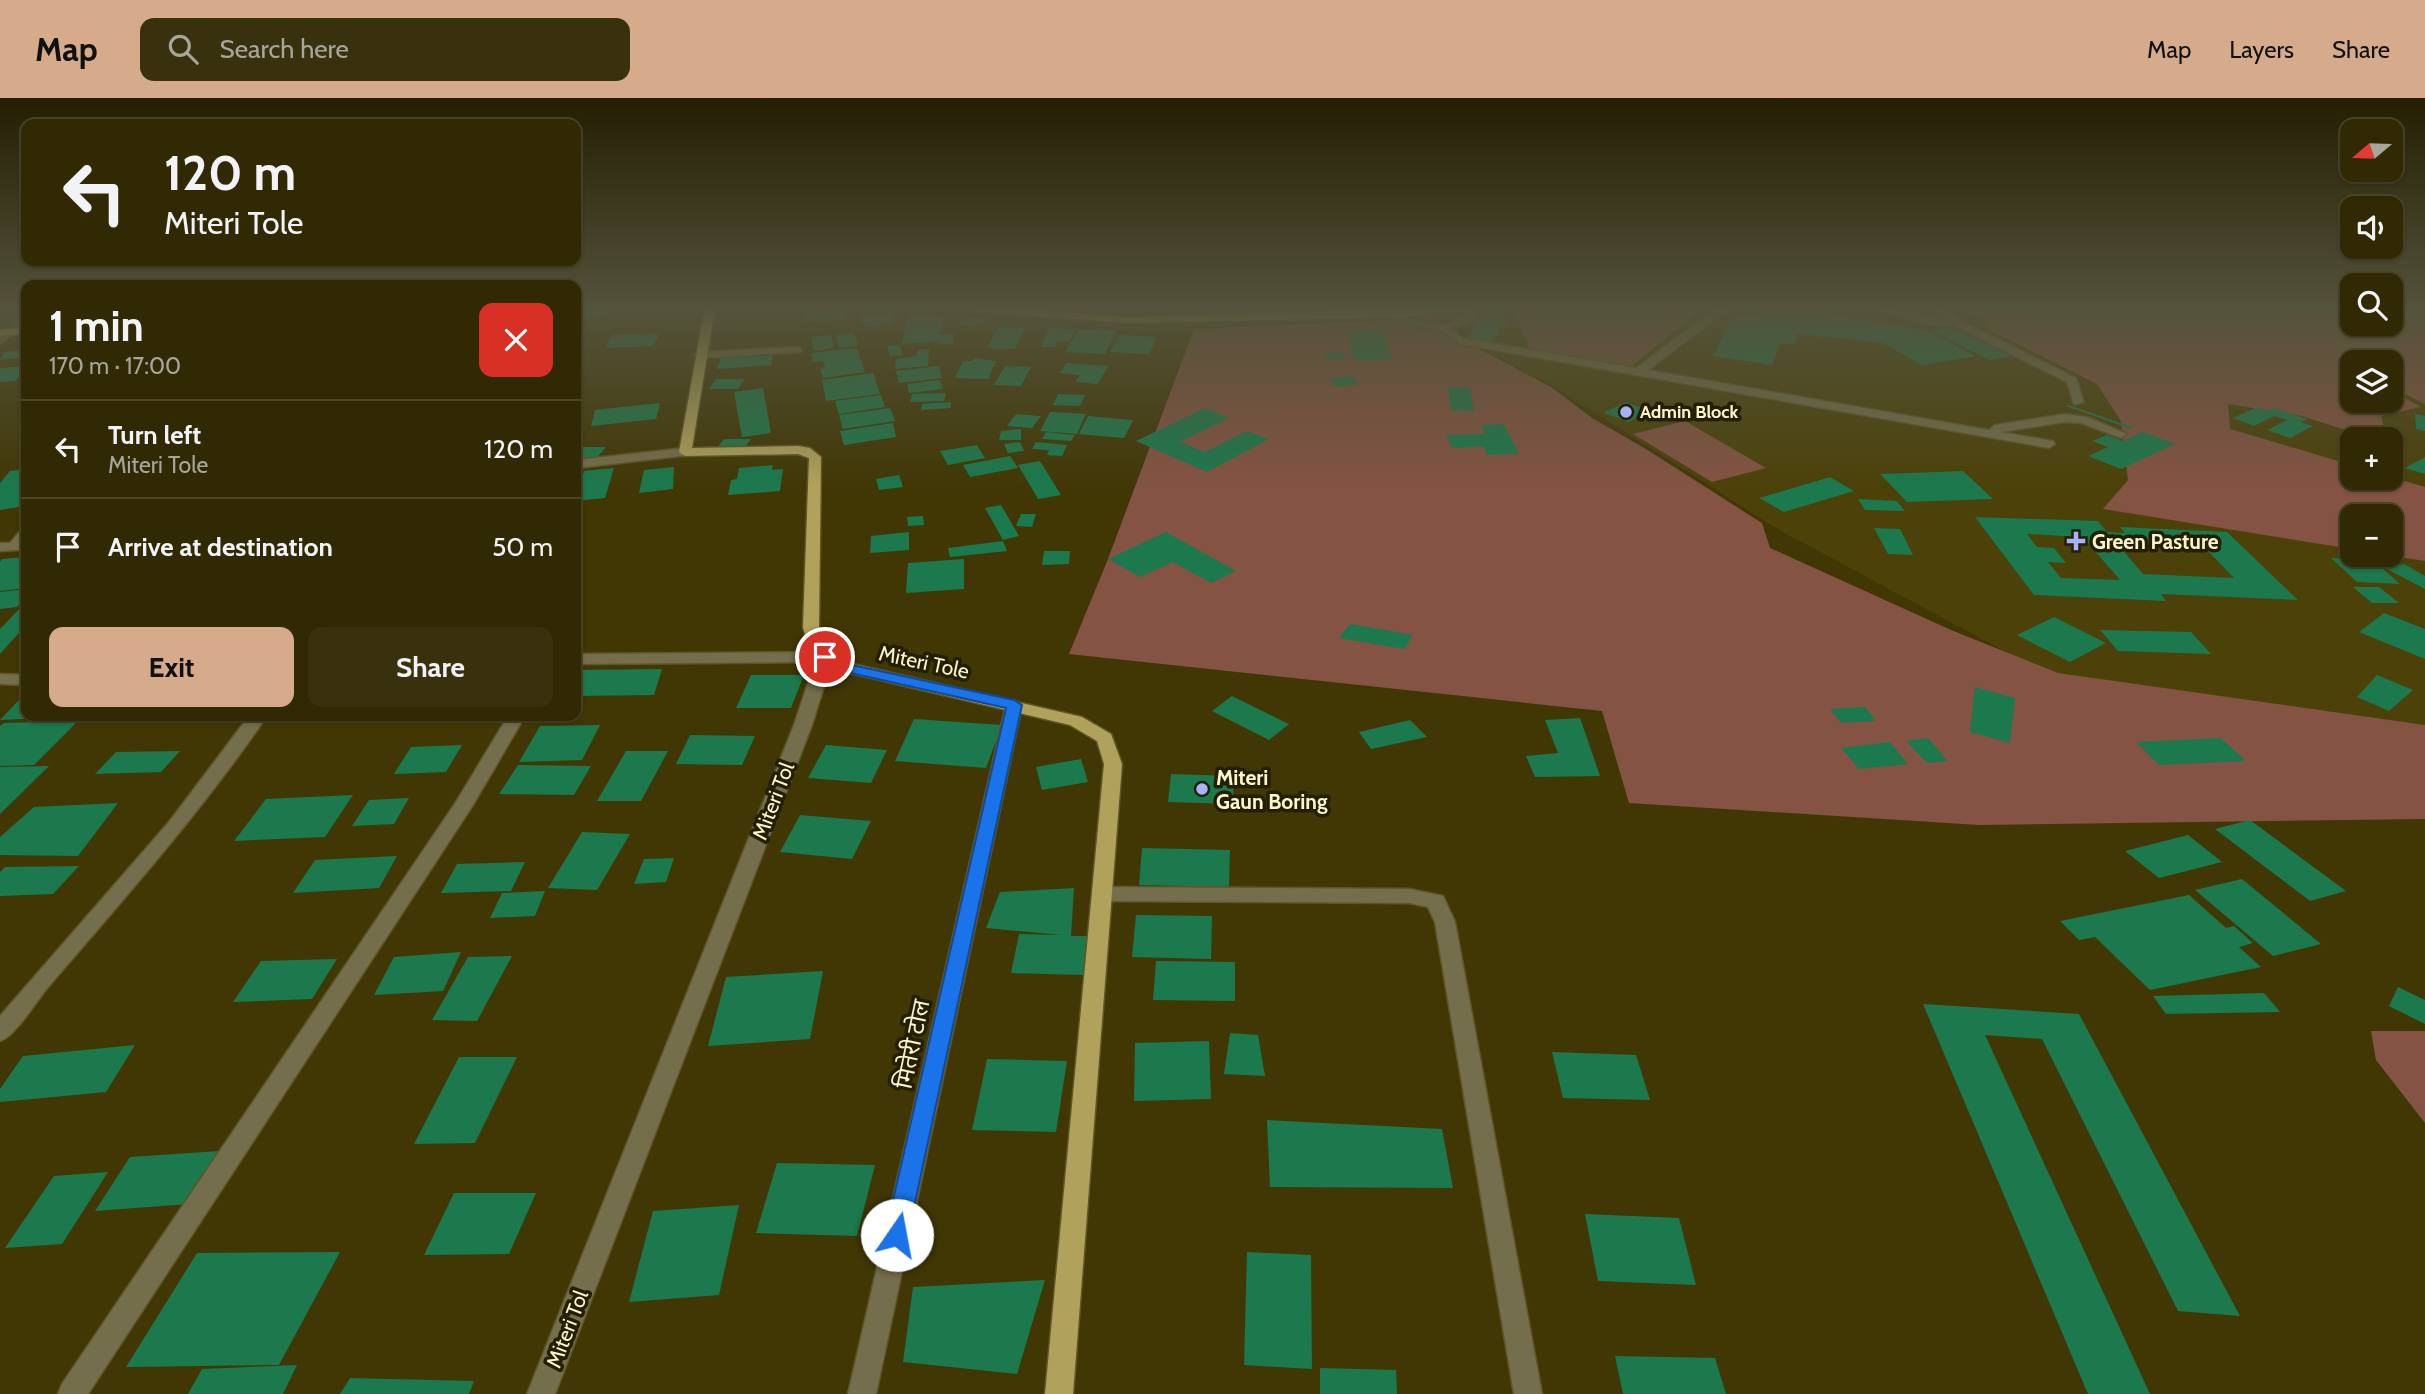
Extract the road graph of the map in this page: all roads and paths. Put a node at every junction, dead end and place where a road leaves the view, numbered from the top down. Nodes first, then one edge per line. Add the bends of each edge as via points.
1 (698, 367) edge
2 (1613, 367) edge
3 (1645, 367) edge
4 (2047, 367) edge
5 (1639, 372) junction
6 (2078, 401) dead end
7 (1974, 431) junction
8 (2121, 434) dead end
9 (2049, 444) dead end
10 (685, 452) junction
11 (581, 463) edge
12 (21, 539) edge
13 (0, 547) edge
14 (825, 657) junction
15 (581, 659) edge
16 (14, 680) edge
17 (0, 693) edge
18 (1014, 705) junction
19 (254, 721) edge
20 (513, 721) edge
21 (1103, 894) junction
22 (0, 1032) edge
23 (72, 1394) edge
24 (541, 1394) edge
25 (862, 1394) edge
26 (1059, 1394) edge
27 (1528, 1394) edge

1 - 10 main road
2 - 5 street
3 - 5 street
4 - 6 street via 2072,380
5 - 7 street
7 - 8 street via 2065,418
7 - 9 street
10 - 11 street
10 - 14 main road via 798,450 815,457 811,628 814,643
12 - 13 street via 14,547
14 - 15 street
14 - 18 main road, Miteri Tole via 848,668
14 - 24 street, Miteri Tol via 803,725
16 - 17 street
18 - 21 main road, Miteri Tole via 1076,721 1105,738 1113,764
18 - 25 street, मितेरी टोल
19 - 22 street via 176,826
20 - 23 street via 464,805
21 - 26 main road
21 - 27 street via 1409,896 1436,901 1445,922

